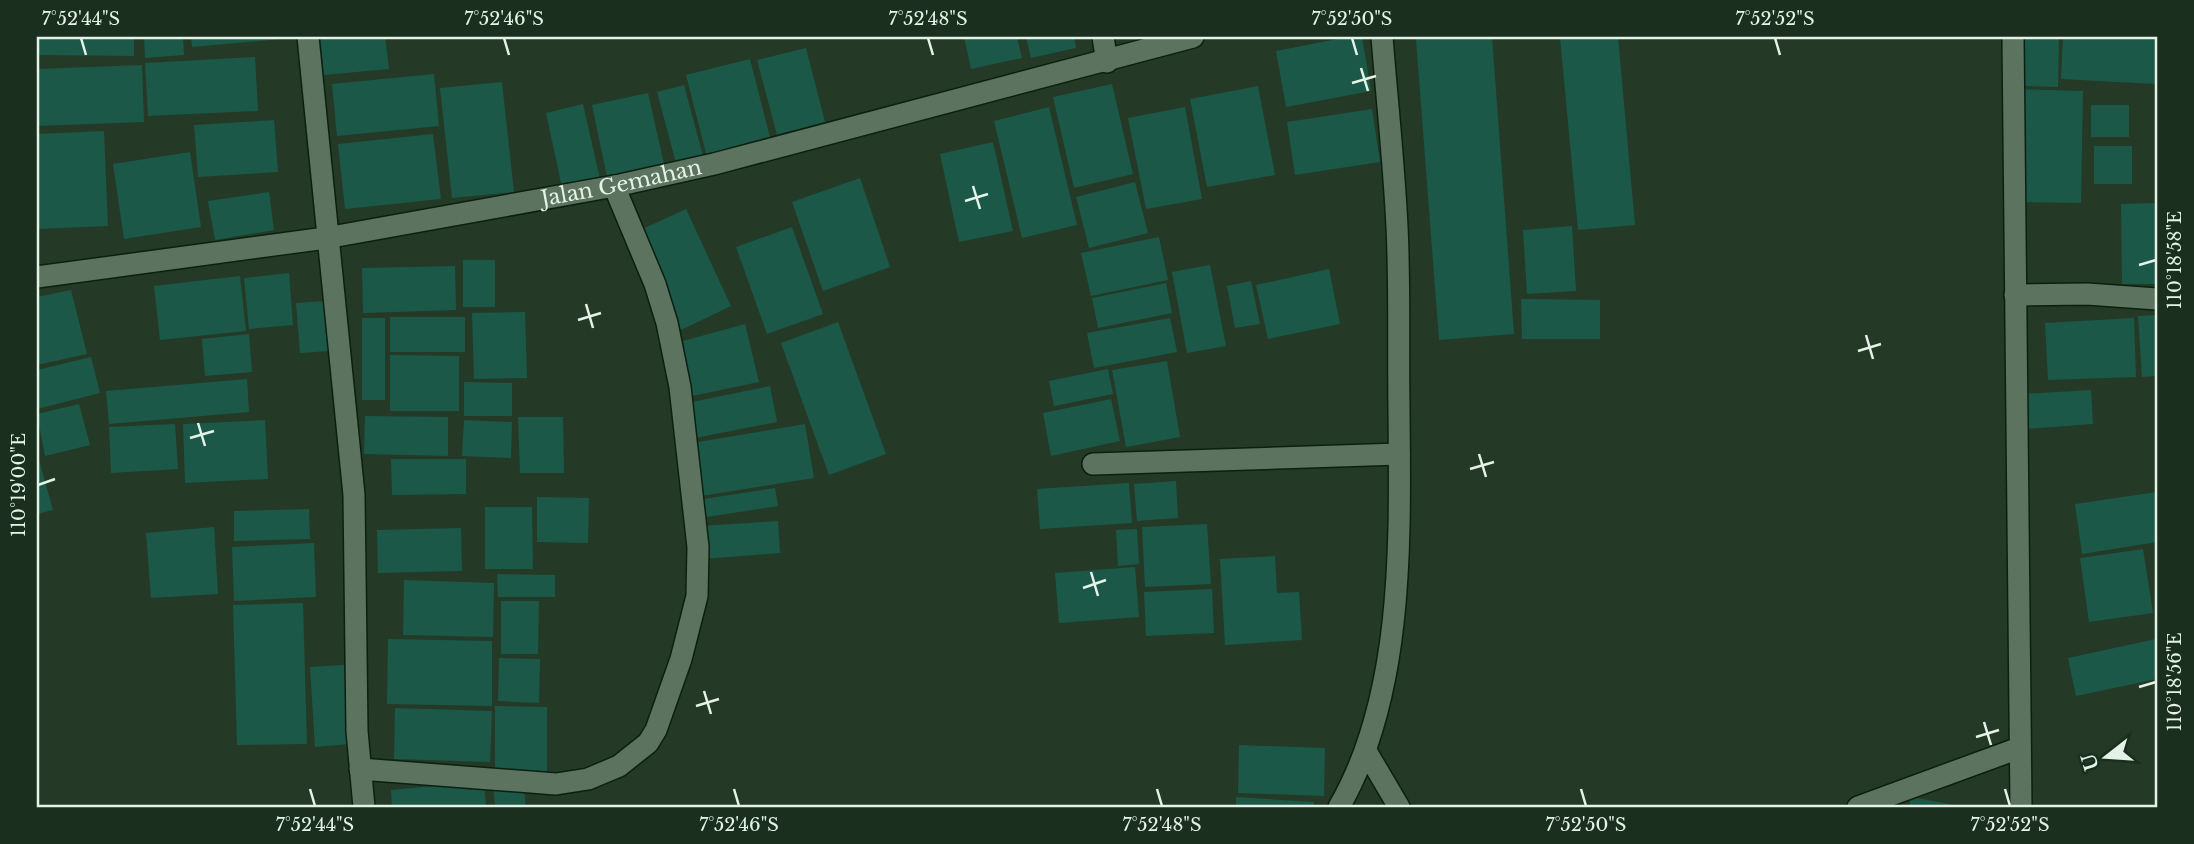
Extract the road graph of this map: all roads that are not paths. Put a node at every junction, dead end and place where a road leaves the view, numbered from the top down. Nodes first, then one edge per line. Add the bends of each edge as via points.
1 (308, 37) edge
2 (1102, 37) edge
3 (1193, 37) edge
4 (1382, 37) edge
5 (2013, 37) edge
6 (1107, 62) junction
7 (614, 186) junction
8 (326, 238) junction
9 (37, 277) edge
10 (2015, 295) junction
11 (2157, 299) edge
12 (1399, 454) junction
13 (1093, 464) dead end
14 (2019, 748) junction
15 (1366, 751) junction
16 (360, 769) junction
17 (364, 807) edge
18 (1339, 807) edge
19 (1399, 807) edge
20 (1858, 807) edge
21 (2021, 807) edge

1 - 8 street
2 - 6 street
3 - 6 street, Jalan Gemahan
4 - 12 street via 1397,229
5 - 10 street
6 - 7 street, Jalan Gemahan
7 - 8 street, Jalan Gemahan
7 - 16 street via 667,323 680,387 698,547 697,596 656,730 648,743 619,766 588,779 556,784
8 - 9 street, Jalan Gemahan
8 - 16 street via 354,495
10 - 11 street
10 - 14 street
12 - 13 street
12 - 15 street via 1392,632
14 - 20 street
14 - 21 street
15 - 18 street
15 - 19 street
16 - 17 street

